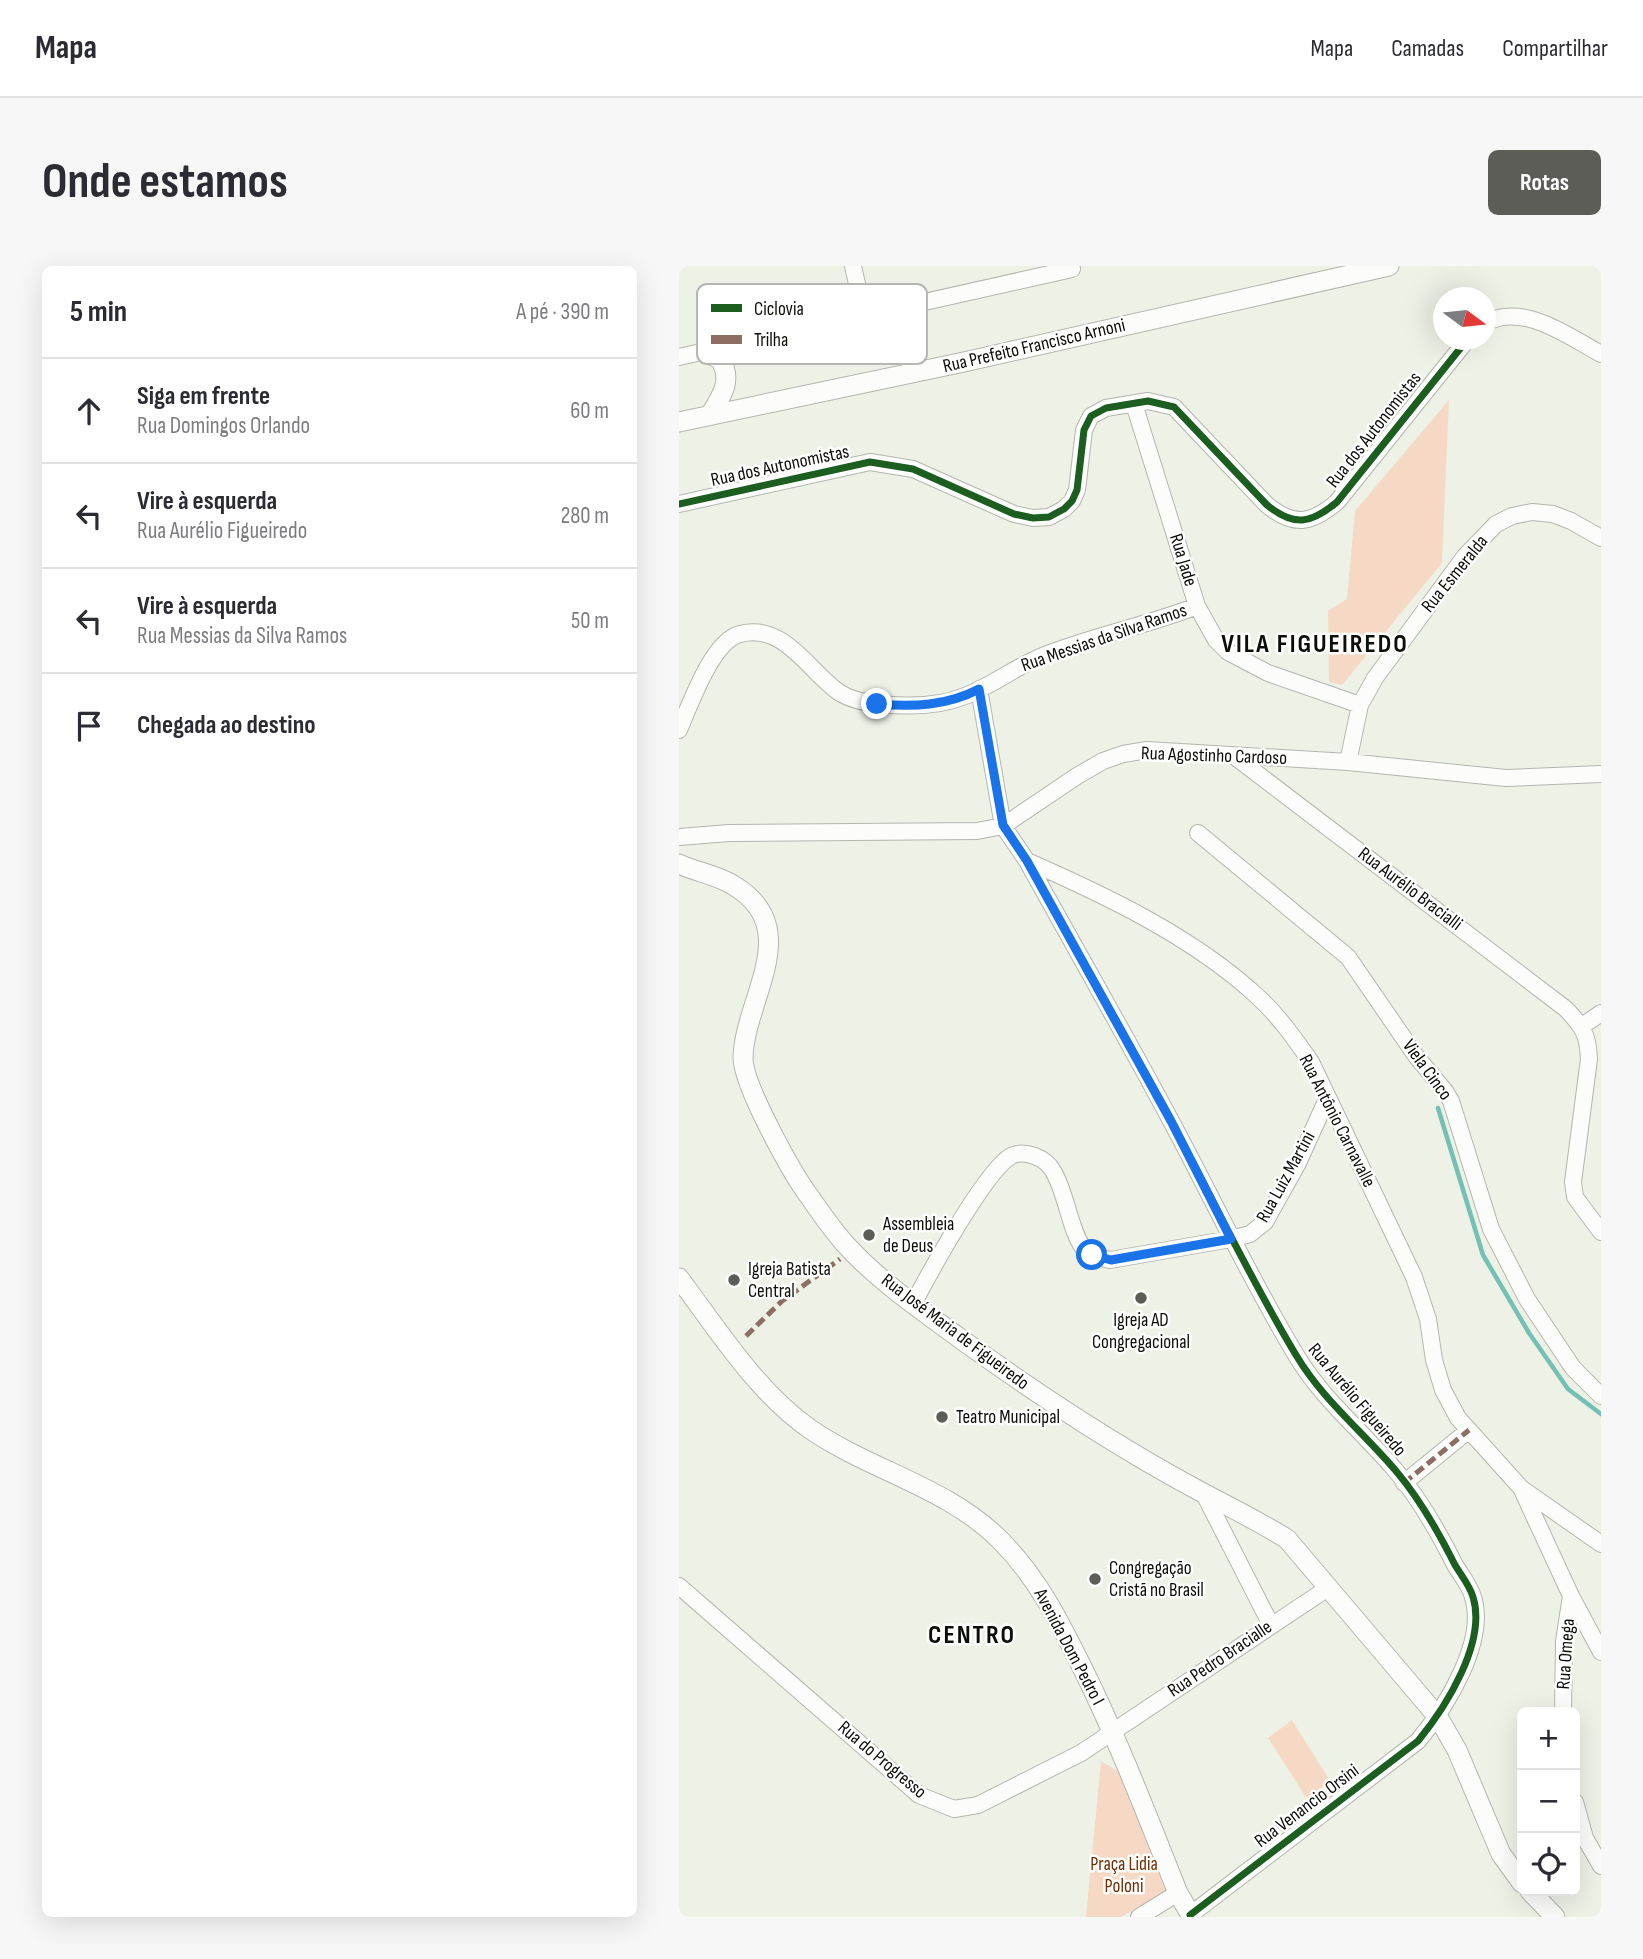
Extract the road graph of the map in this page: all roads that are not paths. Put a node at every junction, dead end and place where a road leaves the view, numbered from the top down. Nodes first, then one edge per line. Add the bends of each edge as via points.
1 (853, 266) edge
2 (1389, 266) edge
3 (1072, 269) dead end
4 (857, 284) edge
5 (927, 302) edge
6 (1496, 318) edge
7 (1459, 350) edge
8 (697, 353) edge
9 (1601, 354) edge
10 (679, 357) edge
11 (722, 364) edge
12 (1134, 404) junction
13 (710, 415) junction
14 (679, 422) edge
15 (679, 504) edge
16 (1601, 538) edge
17 (1197, 606) junction
18 (979, 689) junction
19 (1360, 705) junction
20 (679, 730) edge
21 (1234, 756) junction
22 (1348, 762) junction
23 (1601, 774) edge
24 (1003, 825) junction
25 (1198, 833) dead end
26 (679, 836) edge
27 (1027, 861) junction
28 (679, 864) edge
29 (1601, 1013) edge
30 (1582, 1026) junction
31 (1327, 1099) junction
32 (1601, 1232) edge
33 (1231, 1239) junction
34 (679, 1278) edge
35 (913, 1304) junction
36 (1601, 1396) edge
37 (1469, 1430) junction
38 (1405, 1483) junction
39 (1521, 1488) junction
40 (1204, 1494) junction
41 (1601, 1544) edge
42 (679, 1586) edge
43 (1328, 1588) junction
44 (1571, 1596) junction
45 (1271, 1625) junction
46 (1601, 1652) edge
47 (1563, 1707) edge
48 (1437, 1717) junction
49 (1114, 1732) junction
50 (1580, 1820) edge
51 (1601, 1867) edge
52 (1517, 1876) edge
53 (1178, 1893) junction
54 (1535, 1896) edge
55 (1191, 1916) edge
56 (1139, 1917) edge
57 (1555, 1917) edge

1 - 4 street
2 - 13 main road, Rua Prefeito Francisco Arnoni
3 - 5 street
6 - 9 street via 1524,317
7 - 12 street, Rua dos Autonomistas via 1337,502 1307,520 1282,518 1174,407 1149,401
8 - 10 street
11 - 13 main road via 727,376
12 - 15 street, Rua dos Autonomistas via 1106,408 1091,416 1084,430 1077,489 1064,509 1049,517 1014,514 913,469 870,462
12 - 17 street, Rua Jade
13 - 14 main road, Rua Prefeito Francisco Arnoni
16 - 19 street, Rua Esmeralda via 1553,514 1532,512 1496,524 1465,556
17 - 18 street, Rua Messias da Silva Ramos via 1041,657
17 - 19 street, Rua Jade via 1227,652 1268,673
18 - 20 street, Rua Messias da Silva Ramos via 927,705 858,701 827,683 782,641 754,631 737,634 724,645 704,674
18 - 24 street, Rua Aurélio Figueiredo
19 - 22 street, Rua Esmeralda
21 - 22 street, Rua Agostinho Cardoso
21 - 24 street, Rua Agostinho Cardoso via 1147,750 1122,754 1077,776
21 - 30 street, Rua Aurélio Bracialli via 1566,1009
22 - 23 street, Rua Agostinho Cardoso via 1506,778
24 - 26 street, Rua Agostinho Cardoso via 977,831
24 - 27 street, Rua Aurélio Figueiredo
25 - 36 street, Viela Cinco via 1348,957 1445,1091 1491,1228 1527,1299 1573,1368
27 - 31 street, Rua Antônio Carnavalle via 1139,915 1240,982 1289,1031 1311,1062
27 - 33 street, Rua Aurélio Figueiredo
28 - 35 main road, Rua José Maria de Figueiredo via 731,884 760,909 769,941 768,963 745,1038 743,1061 748,1082 806,1192 848,1247
29 - 30 street
30 - 32 street via 1589,1042 1589,1059 1573,1182 1575,1197
31 - 33 street, Rua Luiz Martini via 1265,1222 1250,1234
31 - 37 street, Rua Antônio Carnavalle via 1414,1277 1443,1390
33 - 35 street, Rua Luiz Martini via 1111,1260 1092,1255 1079,1241 1052,1168 1041,1159 1019,1153 991,1176
33 - 38 street, Rua Aurélio Figueiredo via 1310,1376
34 - 49 main road, Avenida Dom Pedro I via 757,1378 810,1429 946,1499 999,1539 1052,1607
35 - 40 main road, Rua José Maria de Figueiredo via 1078,1420
37 - 38 street
37 - 39 street, Rua Antônio Carnavalle
38 - 48 street, Rua Aurélio Figueiredo via 1443,1540 1473,1595 1477,1615 1475,1637
39 - 41 street
39 - 44 street
40 - 43 main road, Rua José Maria de Figueiredo via 1287,1539
40 - 45 street
42 - 49 street, Rua do Progresso via 919,1795 954,1810 978,1805
43 - 45 street, Rua Pedro Bracialle
43 - 48 main road, Rua José Maria de Figueiredo
44 - 46 street
44 - 47 street, Rua Omega via 1564,1641
45 - 49 street, Rua Pedro Bracialle
48 - 52 main road, Rua José Maria de Figueiredo via 1468,1774 1501,1854
48 - 55 street, Rua Venancio Orsini via 1410,1747
49 - 53 main road, Avenida Dom Pedro I
50 - 51 street
53 - 55 main road, Avenida Dom Pedro I
53 - 56 street
54 - 57 main road

